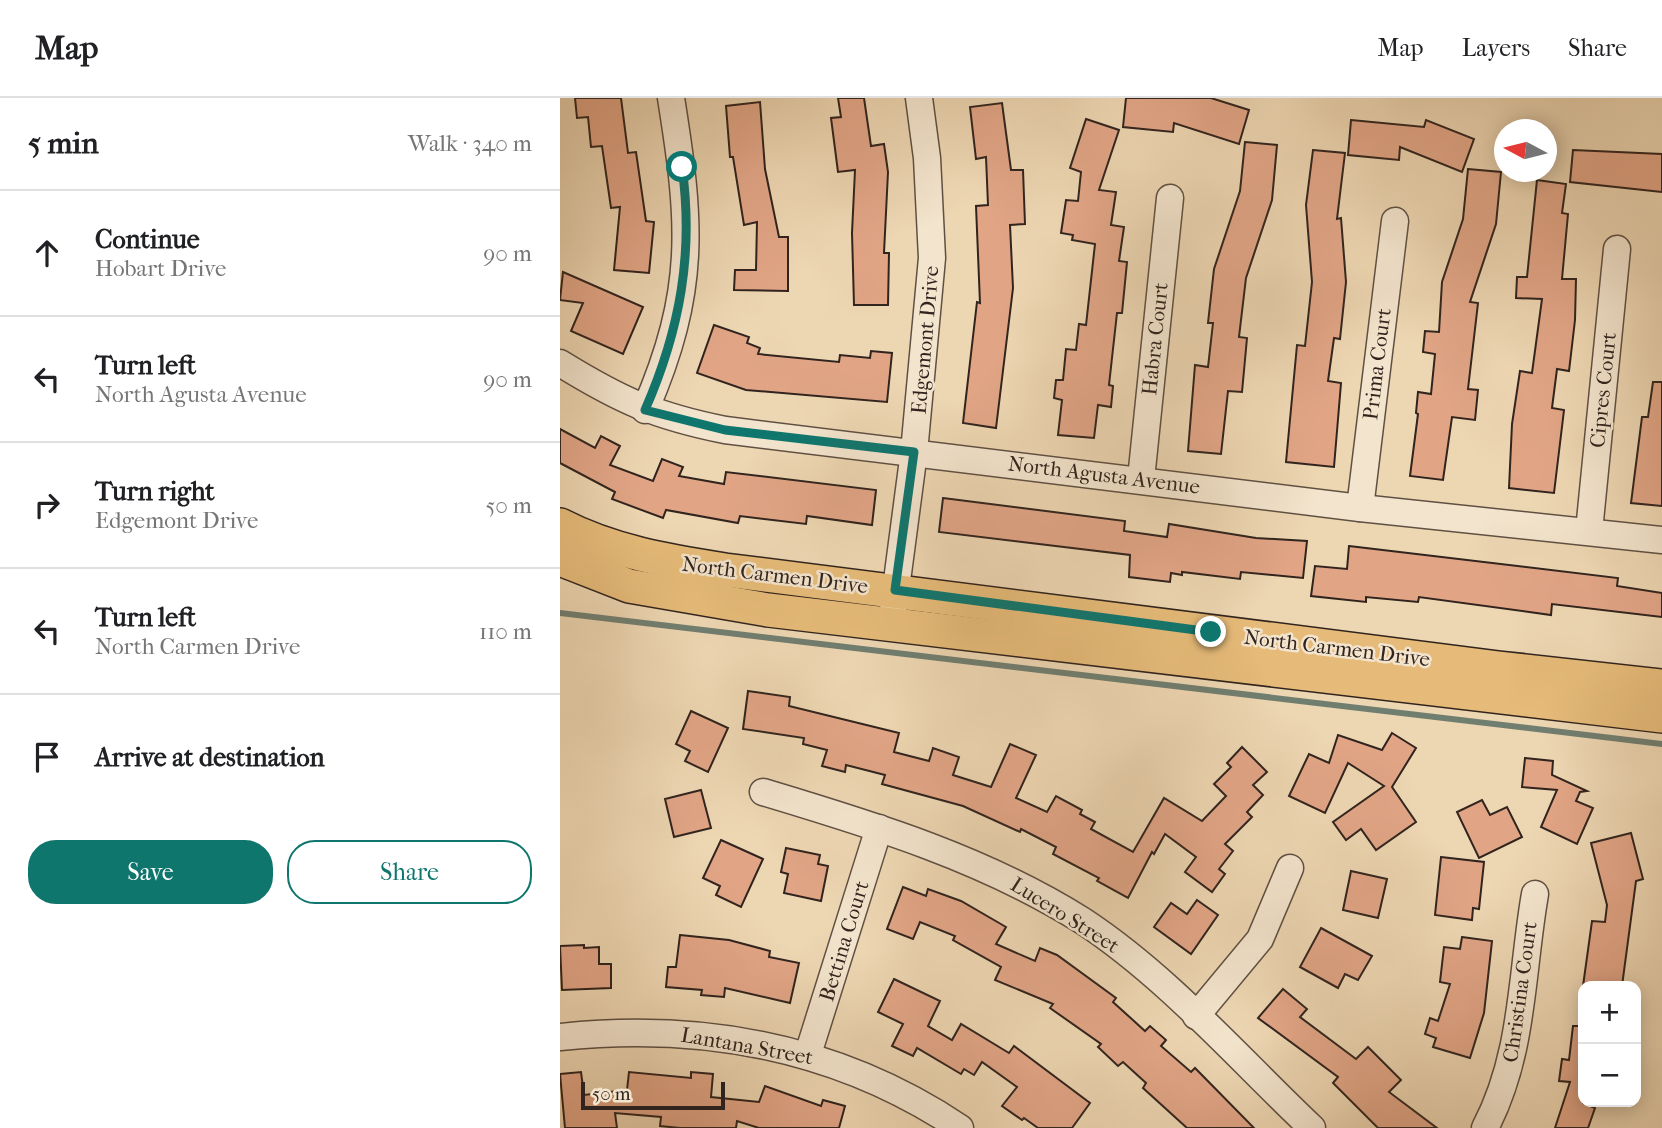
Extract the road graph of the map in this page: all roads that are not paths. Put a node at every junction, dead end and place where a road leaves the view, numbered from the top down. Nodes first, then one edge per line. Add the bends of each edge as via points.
1 (671, 98) edge
2 (919, 98) edge
3 (1170, 198) dead end
4 (1395, 220) dead end
5 (1617, 249) dead end
6 (560, 362) edge
7 (645, 410) junction
8 (914, 452) junction
9 (1141, 479) junction
10 (1360, 508) junction
11 (560, 525) edge
12 (1588, 531) junction
13 (1662, 540) edge
14 (560, 559) edge
15 (895, 590) junction
16 (893, 623) junction
17 (1662, 686) edge
18 (1662, 716) edge
19 (763, 792) dead end
20 (879, 828) junction
21 (1290, 867) dead end
22 (1535, 894) dead end
23 (1196, 1016) junction
24 (560, 1037) edge
25 (808, 1054) junction
26 (960, 1128) edge
27 (1312, 1128) edge
28 (1485, 1128) edge

1 - 7 street via 686,198 685,276 672,338
2 - 8 street, Edgemont Drive via 932,258
3 - 9 street, Habra Court
4 - 10 street, Prima Court
5 - 12 street, Cipres Court
6 - 7 street, North Agusta Avenue
7 - 8 street, North Agusta Avenue via 725,430
8 - 9 street, North Agusta Avenue
8 - 15 street, Edgemont Drive
9 - 10 street, North Agusta Avenue
10 - 12 street, North Agusta Avenue
11 - 15 main road, North Carmen Drive via 658,560
12 - 13 street, North Agusta Avenue
14 - 16 main road, North Carmen Drive via 662,594
15 - 16 street, Edgemont Drive
15 - 17 main road, North Carmen Drive
16 - 18 main road, North Carmen Drive
19 - 20 street, Lucero Street
20 - 23 street, Lucero Street via 1002,876 1048,900 1110,941
20 - 25 street, Bettina Court
21 - 23 street via 1260,939
22 - 28 street, Christina Court via 1515,1050
23 - 27 street, Lucero Street
24 - 25 street, Lantana Street via 674,1032
25 - 26 street, Lantana Street via 869,1077

